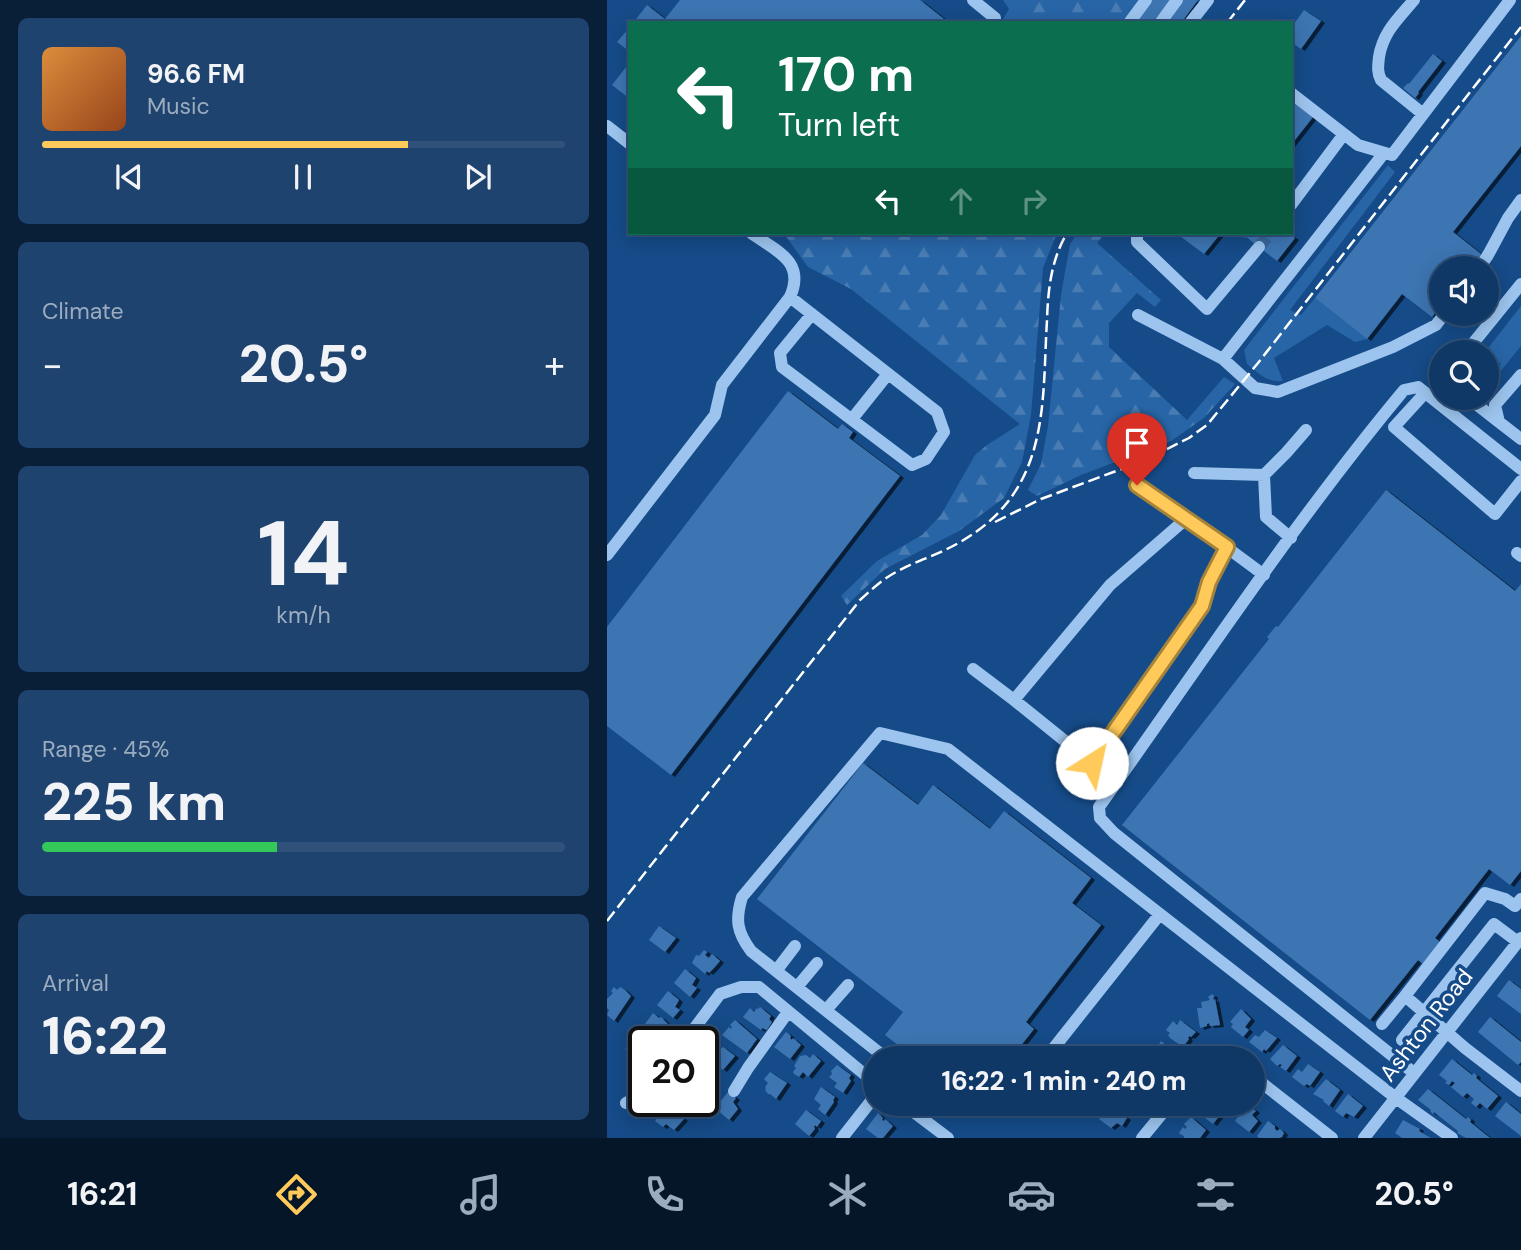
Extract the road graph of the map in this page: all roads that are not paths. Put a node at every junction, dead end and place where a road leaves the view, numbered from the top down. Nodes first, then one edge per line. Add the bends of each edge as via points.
1 (973, 0) edge
2 (1146, 0) edge
3 (1177, 0) edge
4 (1208, 0) edge
5 (1414, 0) edge
6 (1510, 0) edge
7 (995, 18) dead end
8 (1130, 21) edge
9 (1161, 21) edge
10 (1192, 21) edge
11 (1293, 95) edge
12 (1423, 114) junction
13 (607, 127) edge
14 (1344, 134) junction
15 (628, 143) edge
16 (1384, 153) junction
17 (1521, 200) edge
18 (1293, 202) edge
19 (754, 235) edge
20 (1137, 235) edge
21 (1259, 247) tunnel mouth
22 (1487, 256) edge
23 (1521, 284) edge
24 (790, 297) junction
25 (812, 314) junction
26 (1138, 315) dead end
27 (1434, 326) edge
28 (1476, 340) edge
29 (1223, 359) junction
30 (888, 374) junction
31 (1521, 375) edge
32 (1425, 393) junction
33 (1484, 410) edge
34 (852, 419) junction
35 (1499, 422) junction
36 (1306, 430) dead end
37 (1521, 439) edge
38 (1521, 469) edge
39 (1194, 473) dead end
40 (1264, 475) junction
41 (1521, 481) edge
42 (1137, 485) dead end
43 (1187, 518) junction
44 (1291, 538) junction
45 (1227, 547) junction
46 (607, 555) edge
47 (1264, 575) junction
48 (973, 669) dead end
49 (1014, 700) junction
50 (1092, 763) junction
51 (1117, 783) junction
52 (1519, 905) edge
53 (1474, 908) junction
54 (1161, 914) junction
55 (1494, 924) junction
56 (795, 946) dead end
57 (1444, 947) junction
58 (1517, 948) edge
59 (817, 963) dead end
60 (1463, 963) junction
61 (776, 971) junction
62 (848, 985) dead end
63 (797, 987) junction
64 (1405, 996) junction
65 (826, 1010) junction
66 (788, 1012) junction
67 (1424, 1013) junction
68 (1382, 1024) dead end
69 (696, 1026) edge
70 (1447, 1032) junction
71 (1402, 1040) dead end
72 (871, 1046) edge
73 (1055, 1046) edge
74 (863, 1073) edge
75 (1414, 1073) junction
76 (1265, 1085) edge
77 (734, 1091) dead end
78 (1521, 1091) edge
79 (1396, 1098) junction
80 (863, 1111) edge
81 (919, 1116) edge
82 (1160, 1116) edge
83 (841, 1138) edge
84 (948, 1138) edge
85 (1142, 1138) edge
86 (1332, 1138) edge
87 (1364, 1138) edge
88 (1452, 1138) edge

1 - 7 street
2 - 8 street
3 - 9 street
4 - 10 street
5 - 12 street via 1386,33 1378,73
6 - 12 street
11 - 14 street
12 - 16 street via 1392,155
13 - 15 street
14 - 16 street via 1358,145
14 - 18 street
16 - 29 street
17 - 22 street
19 - 24 street via 792,265 795,279
20 - 21 street via 1137,242 1207,309
23 - 28 street
24 - 25 street
24 - 46 street via 722,385 715,415
25 - 30 street
25 - 34 street via 780,353 782,367
26 - 29 street
27 - 29 street via 1393,348 1278,392 1255,388
30 - 34 street
30 - 34 street via 937,412 944,432 926,459 912,465
31 - 35 street via 1495,405
32 - 38 street
32 - 41 street via 1394,427 1495,513
32 - 44 street via 1418,387 1404,390
33 - 35 street
35 - 37 street
36 - 40 street
39 - 40 street
40 - 44 street via 1266,517
42 - 43 street
43 - 45 street
43 - 49 street via 1110,585
44 - 47 street
45 - 47 street
45 - 50 street via 1202,606
47 - 51 street
48 - 49 street
49 - 50 street
50 - 51 street
51 - 75 street via 1099,807 1100,818 1114,832
52 - 53 street via 1485,893
53 - 55 street
53 - 57 street
54 - 61 street via 948,748 880,733 742,897 738,911 742,939
54 - 73 street
54 - 79 street
55 - 58 street
55 - 60 street
56 - 61 street
57 - 60 street
57 - 64 street
58 - 70 street, Ashton Road
59 - 63 street
60 - 67 street
61 - 63 street
62 - 65 street
63 - 65 street
64 - 67 street
64 - 68 street
65 - 72 street
66 - 69 street via 759,987 741,987 720,995
66 - 74 street
66 - 77 street
67 - 70 street
67 - 71 street
70 - 75 street, Ashton Road
70 - 78 street
75 - 79 street, Ashton Road
76 - 86 street
79 - 87 street, Ashton Road
79 - 88 street
80 - 83 street
81 - 84 street
82 - 85 street

